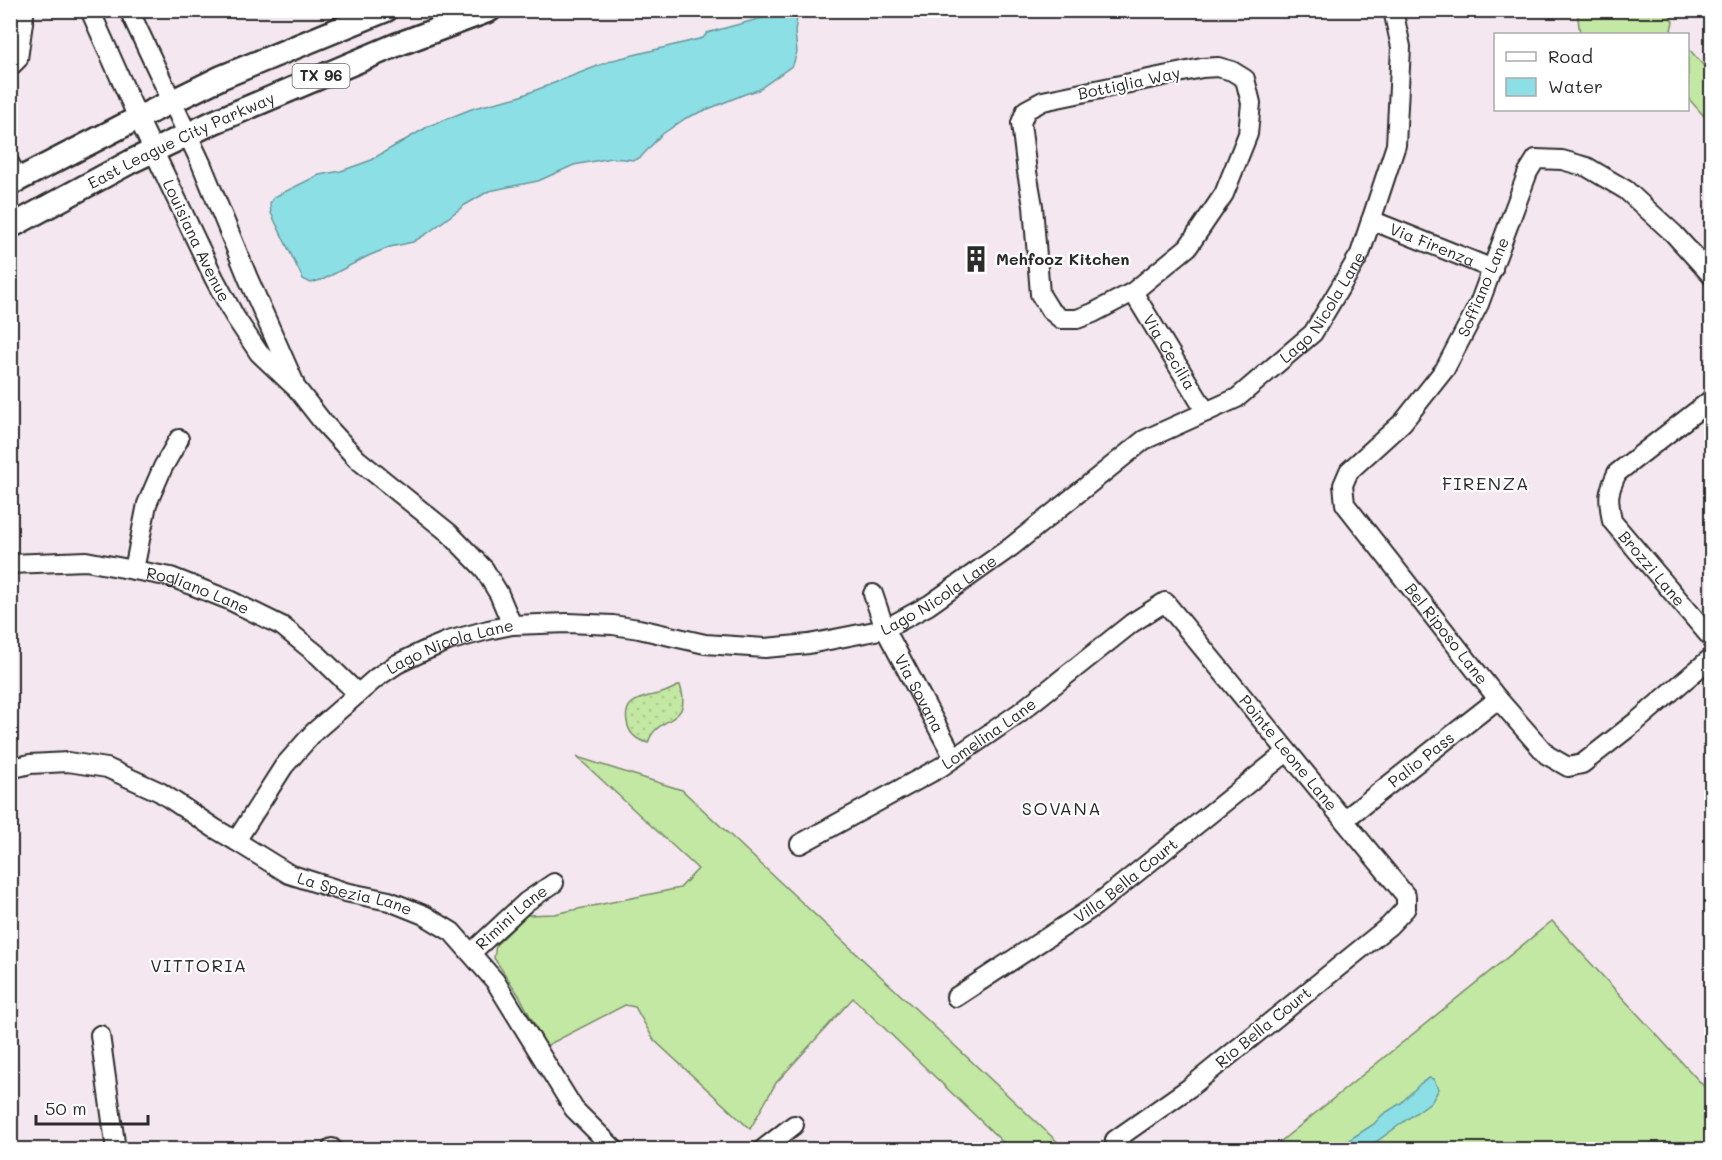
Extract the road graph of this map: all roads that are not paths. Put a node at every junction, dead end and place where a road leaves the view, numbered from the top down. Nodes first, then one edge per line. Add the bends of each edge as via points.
1 (22, 10) edge
2 (90, 10) edge
3 (129, 10) edge
4 (386, 10) edge
5 (490, 10) edge
6 (1393, 10) edge
7 (10, 67) edge
8 (172, 101) junction
9 (138, 118) junction
10 (188, 134) junction
11 (155, 151) junction
12 (13, 176) edge
13 (1371, 220) junction
14 (10, 228) edge
15 (1493, 269) junction
16 (1712, 276) edge
17 (1133, 292) junction
18 (297, 389) junction
19 (1712, 399) edge
20 (1206, 412) junction
21 (179, 440) dead end
22 (1343, 485) joint
23 (10, 564) edge
24 (134, 570) junction
25 (873, 594) dead end
26 (1165, 602) joint
27 (512, 625) junction
28 (885, 629) junction
29 (1712, 639) edge
30 (1712, 657) edge
31 (357, 693) junction
32 (1498, 699) junction
33 (1287, 752) junction
34 (954, 758) junction
35 (10, 769) edge
36 (1344, 820) junction
37 (236, 841) junction
38 (800, 844) dead end
39 (554, 883) dead end
40 (1406, 908) joint
41 (471, 953) junction
42 (956, 998) dead end
43 (100, 1035) dead end
44 (794, 1125) dead end
45 (1115, 1140) dead end
46 (116, 1149) edge
47 (615, 1149) edge
48 (762, 1149) edge

1 - 7 street via 18,59
2 - 9 street, Louisiana Avenue
3 - 8 street, Louisiana Avenue
4 - 8 main road, TX 96
5 - 10 main road, East League City Parkway / TX 96 via 396,45
6 - 13 street, Lago Nicola Lane via 1401,48 1396,145
8 - 9 main road, TX 96
8 - 10 street, Louisiana Avenue
9 - 11 street, Louisiana Avenue
9 - 12 main road, TX 96
10 - 11 main road, East League City Parkway / TX 96
10 - 18 street, Louisiana Avenue
11 - 14 main road, East League City Parkway / TX 96
11 - 18 street, Louisiana Avenue via 235,317 259,353
13 - 15 street, Via Firenza
13 - 20 street, Lago Nicola Lane via 1360,254 1313,333 1236,398
15 - 16 street, Soffiano Lane via 1536,159 1562,160 1587,167 1626,190
15 - 22 street, Soffiano Lane via 1445,369 1403,422 1349,471
17 - 17 street, Bottiglia Way via 1188,247 1224,194 1248,134 1251,102 1245,78 1232,71 1202,68 1043,101 1026,110 1021,123 1034,206 1040,294 1061,319 1077,319
17 - 20 street, Via Cecilia
18 - 27 street, Louisiana Avenue via 357,459 449,533 484,569
19 - 29 street, Brozzi Lane via 1617,473 1609,491 1612,521
20 - 28 street, Lago Nicola Lane via 1144,440 1011,548
21 - 24 street via 147,504
22 - 32 street, Bel Riposo Lane via 1345,504
23 - 24 street, Rogliano Lane via 86,561
24 - 31 street, Rogliano Lane via 171,577 282,626
25 - 28 street, Via Sovana
26 - 33 street, Pointe Leone Lane
26 - 34 street, Lomelina Lane via 1132,622 1019,713
27 - 28 street, Lago Nicola Lane via 613,625 705,644 765,648
27 - 31 street, Lago Nicola Lane via 424,651
28 - 34 street, Via Sovana
30 - 32 street, Bel Riposo Lane via 1582,764 1568,767 1547,755
31 - 37 street, Lago Nicola Lane via 284,766
32 - 36 street, Palio Pass
33 - 36 street, Pointe Leone Lane
33 - 42 street, Villa Bella Court via 1095,906
34 - 38 street, Lomelina Lane
35 - 37 street, La Spezia Lane via 68,762 107,768 160,792
36 - 40 street, Pointe Leone Lane via 1406,896
37 - 41 street, La Spezia Lane via 289,874 424,915 452,932
39 - 41 street, Rimini Lane via 526,902
40 - 45 street, Rio Bella Court via 1389,926 1189,1088
41 - 47 street, La Spezia Lane via 495,981 574,1109
43 - 46 street
44 - 48 street

